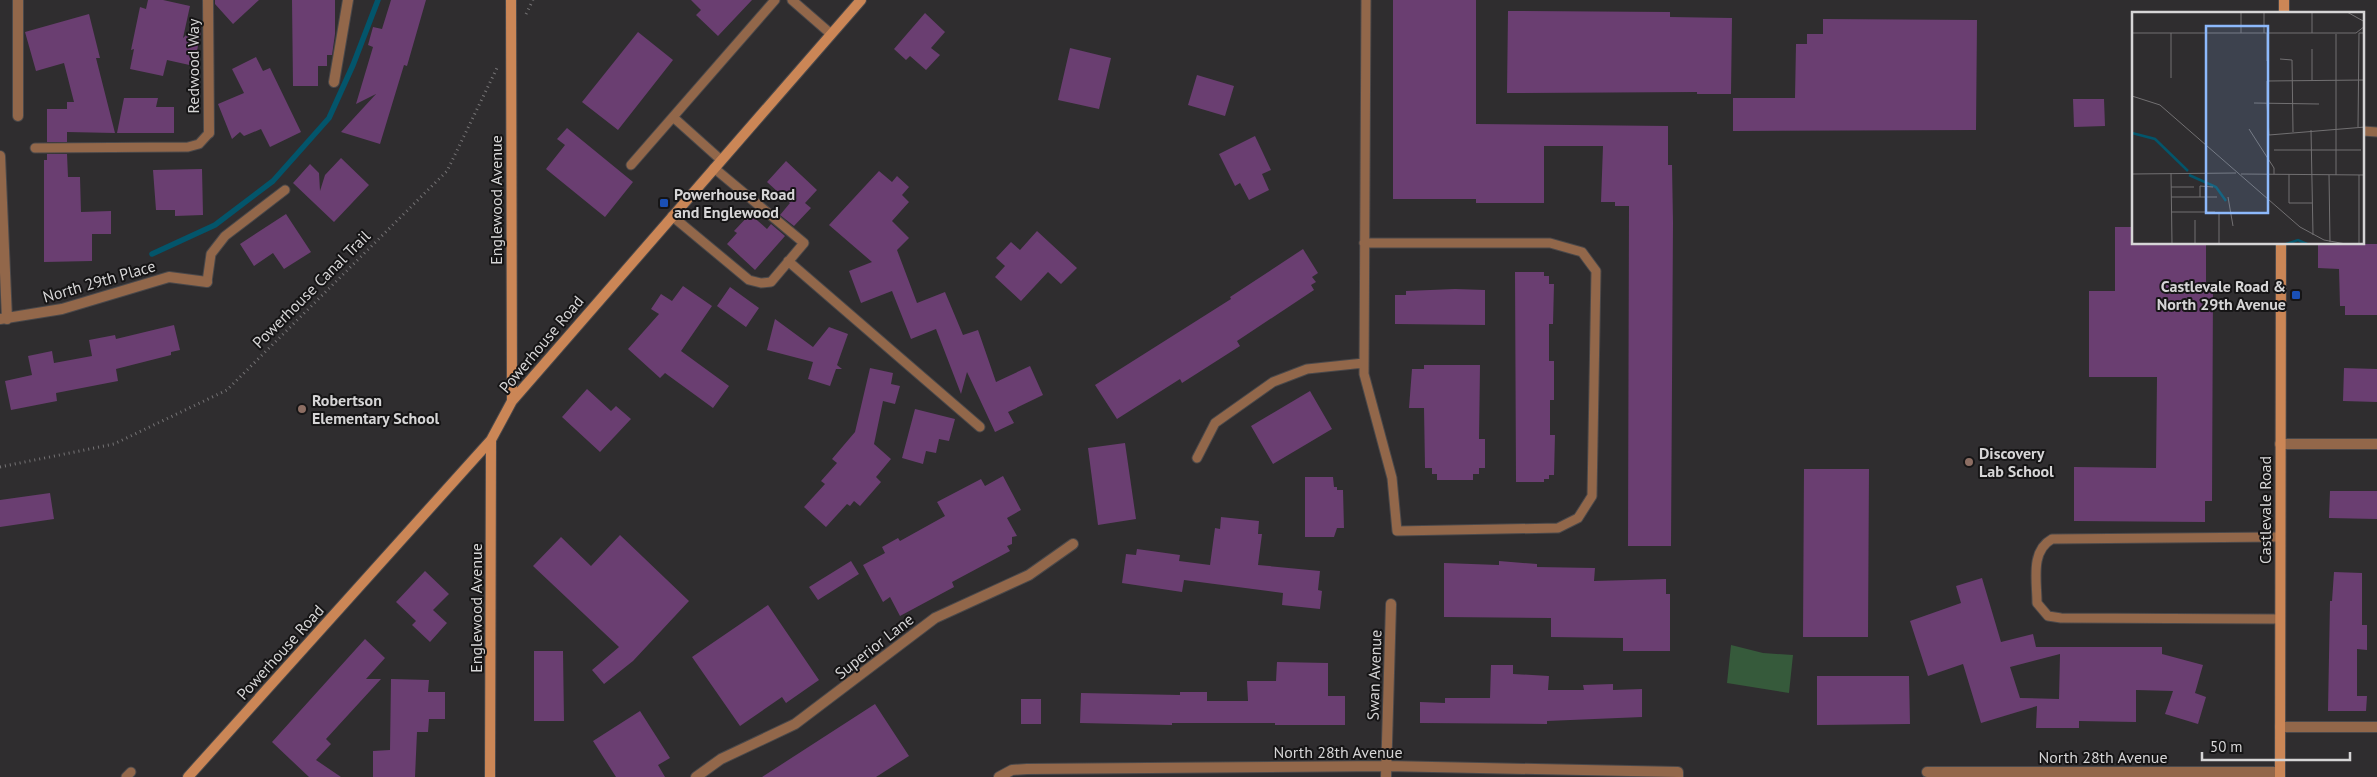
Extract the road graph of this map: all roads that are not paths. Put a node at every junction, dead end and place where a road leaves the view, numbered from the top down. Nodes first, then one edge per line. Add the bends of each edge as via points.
1 (18, 0) edge
2 (208, 0) edge
3 (348, 0) edge
4 (511, 0) edge
5 (774, 0) edge
6 (792, 0) edge
7 (861, 0) edge
8 (1366, 0) edge
9 (831, 34) junction
10 (334, 82) dead end
11 (18, 116) dead end
12 (673, 117) junction
13 (2364, 131) edge
14 (2377, 132) edge
15 (208, 133) joint
16 (35, 148) dead end
17 (1, 156) edge
18 (718, 164) junction
19 (631, 165) dead end
20 (285, 190) dead end
21 (672, 216) junction
22 (1364, 243) junction
23 (2281, 245) edge
24 (788, 261) junction
25 (207, 282) joint
26 (3, 319) edge
27 (1364, 363) junction
28 (512, 400) junction
29 (980, 427) dead end
30 (491, 440) junction
31 (2280, 444) junction
32 (2377, 444) edge
33 (1197, 458) dead end
34 (2279, 537) junction
35 (1073, 544) dead end
36 (1391, 604) dead end
37 (2279, 619) junction
38 (2280, 727) junction
39 (2377, 727) edge
40 (1386, 766) junction
41 (1927, 772) dead end
42 (2280, 774) edge
43 (1678, 775) edge
44 (188, 777) edge
45 (490, 777) edge
46 (696, 777) edge
47 (999, 777) edge
48 (1386, 777) edge

1 - 11 street
2 - 15 street, Redwood Way
3 - 10 street
4 - 28 street, Englewood Avenue
5 - 12 lane
6 - 9 lane
7 - 9 street, Powerhouse Road
8 - 22 lane
9 - 18 street, Powerhouse Road
12 - 18 lane
12 - 19 lane
13 - 14 lane
15 - 16 lane via 199,144 188,147
17 - 26 street
18 - 21 street, Powerhouse Road
18 - 24 lane via 804,243
20 - 25 lane via 225,236 211,254
21 - 24 lane via 749,280 771,282
21 - 28 street, Powerhouse Road
22 - 27 lane
22 - 27 lane via 1550,243 1582,252 1596,271 1596,281 1592,496 1578,518 1558,528 1397,531 1392,478 1364,374
23 - 31 street, Castlevale Road
24 - 29 lane
25 - 26 street, North 29th Place via 169,277 62,309
27 - 33 lane via 1307,369 1273,382 1215,423
28 - 30 street, Powerhouse Road
30 - 44 street, Powerhouse Road
30 - 45 street, Englewood Avenue
31 - 32 street
31 - 34 street, Castlevale Road
34 - 37 street, Castlevale Road
34 - 37 lane via 2052,539 2043,544 2037,556 2037,603 2048,616
35 - 46 street, Superior Lane via 1029,575 935,618 795,724 721,759
36 - 40 street, Swan Avenue
37 - 38 street, Castlevale Road
38 - 39 street
38 - 42 street, Castlevale Road
40 - 43 street, North 28th Avenue
40 - 47 street, North 28th Avenue via 1027,769 1012,770
40 - 48 street, Swan Avenue
41 - 42 street, North 28th Avenue

